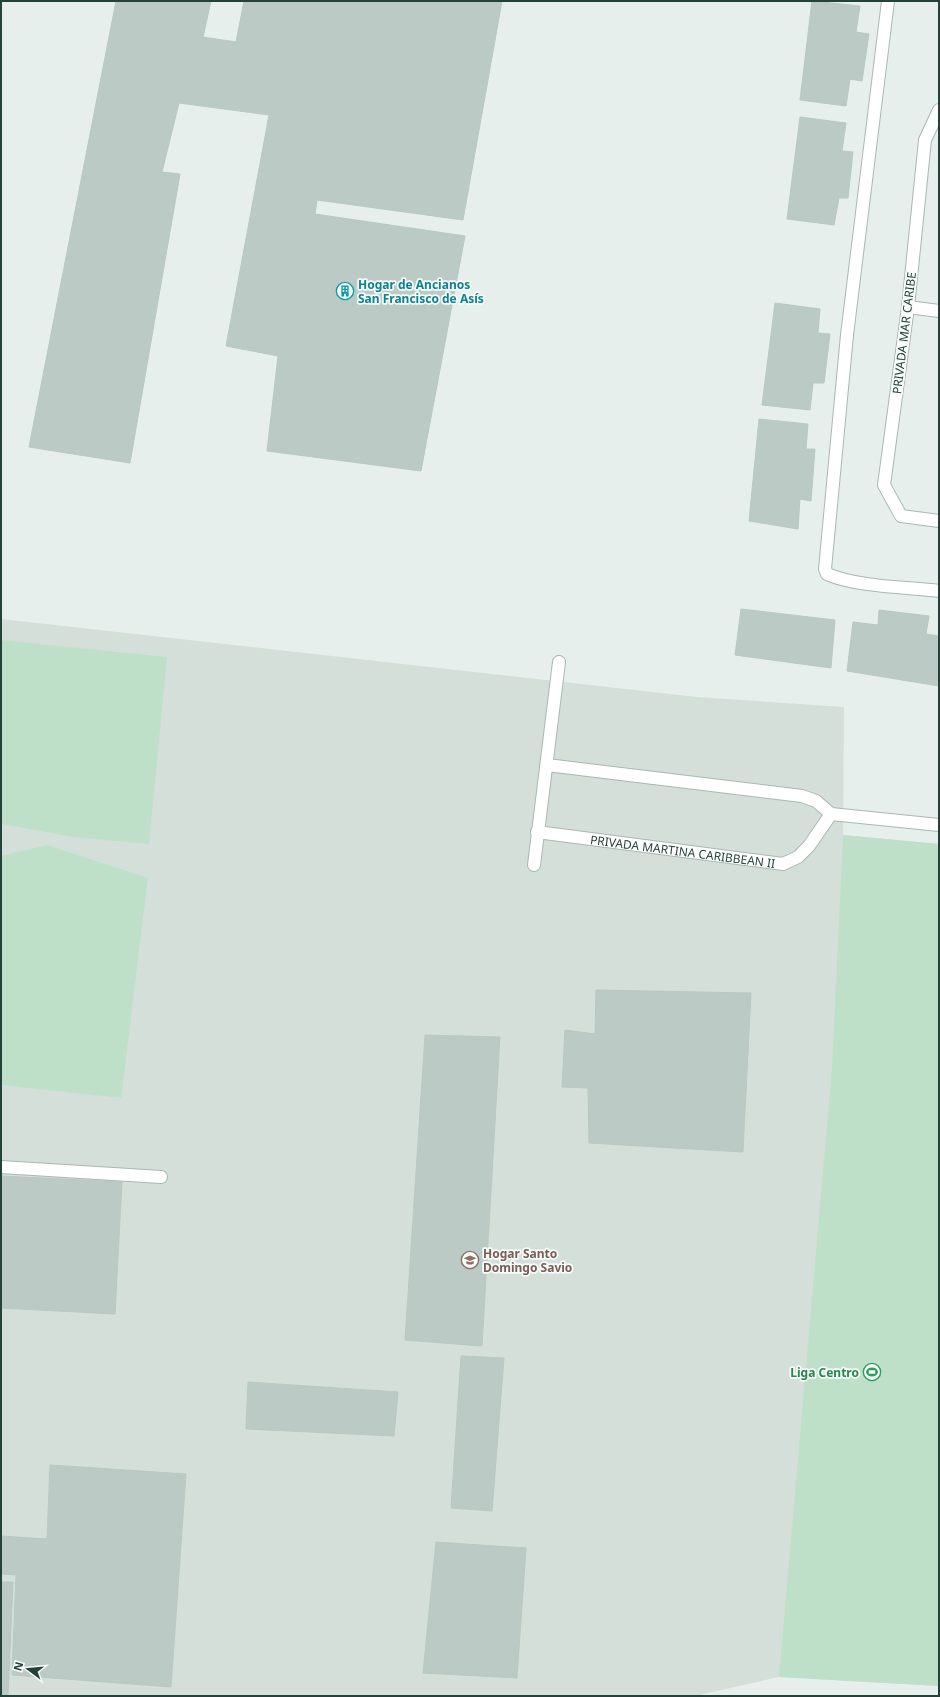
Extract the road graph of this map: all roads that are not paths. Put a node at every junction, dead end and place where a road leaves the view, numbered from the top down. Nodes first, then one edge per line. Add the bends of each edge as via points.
1 (888, 1) edge
2 (939, 110) edge
3 (908, 307) junction
4 (939, 310) edge
5 (939, 522) edge
6 (939, 591) edge
7 (560, 662) dead end
8 (547, 765) junction
9 (831, 814) junction
10 (939, 825) edge
11 (537, 832) junction
12 (534, 865) dead end
13 (1, 1166) edge
14 (161, 1177) dead end

1 - 6 street via 847,335 825,569 827,574 834,577 859,582
2 - 3 street, PRIVADA MAR CARIBE via 925,140
3 - 4 street
3 - 5 street, PRIVADA MAR CARIBE via 884,485 901,516
7 - 8 street
8 - 9 street via 802,796 816,801
8 - 11 street
9 - 10 street
9 - 11 street, PRIVADA MARTINA CARIBBEAN II via 809,846 798,857 783,864
11 - 12 street
13 - 14 street

